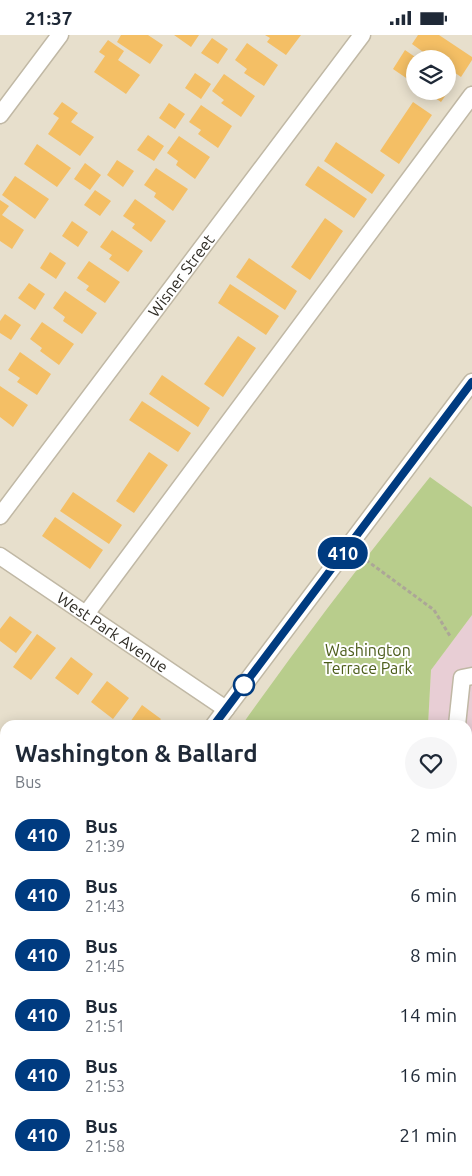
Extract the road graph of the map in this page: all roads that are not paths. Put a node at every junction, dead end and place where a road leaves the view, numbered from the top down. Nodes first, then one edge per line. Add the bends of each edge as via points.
1 (60, 35) edge
2 (362, 35) edge
3 (472, 95) edge
4 (0, 115) edge
5 (472, 382) edge
6 (0, 516) edge
7 (0, 556) edge
8 (86, 615) junction
9 (472, 676) edge
10 (226, 709) junction
11 (218, 720) edge
12 (458, 720) edge

1 - 4 street
2 - 6 street, Wisner Street
3 - 8 street
5 - 10 street
7 - 8 street, West Park Avenue
8 - 10 street, West Park Avenue
9 - 12 street via 462,678
10 - 11 street

